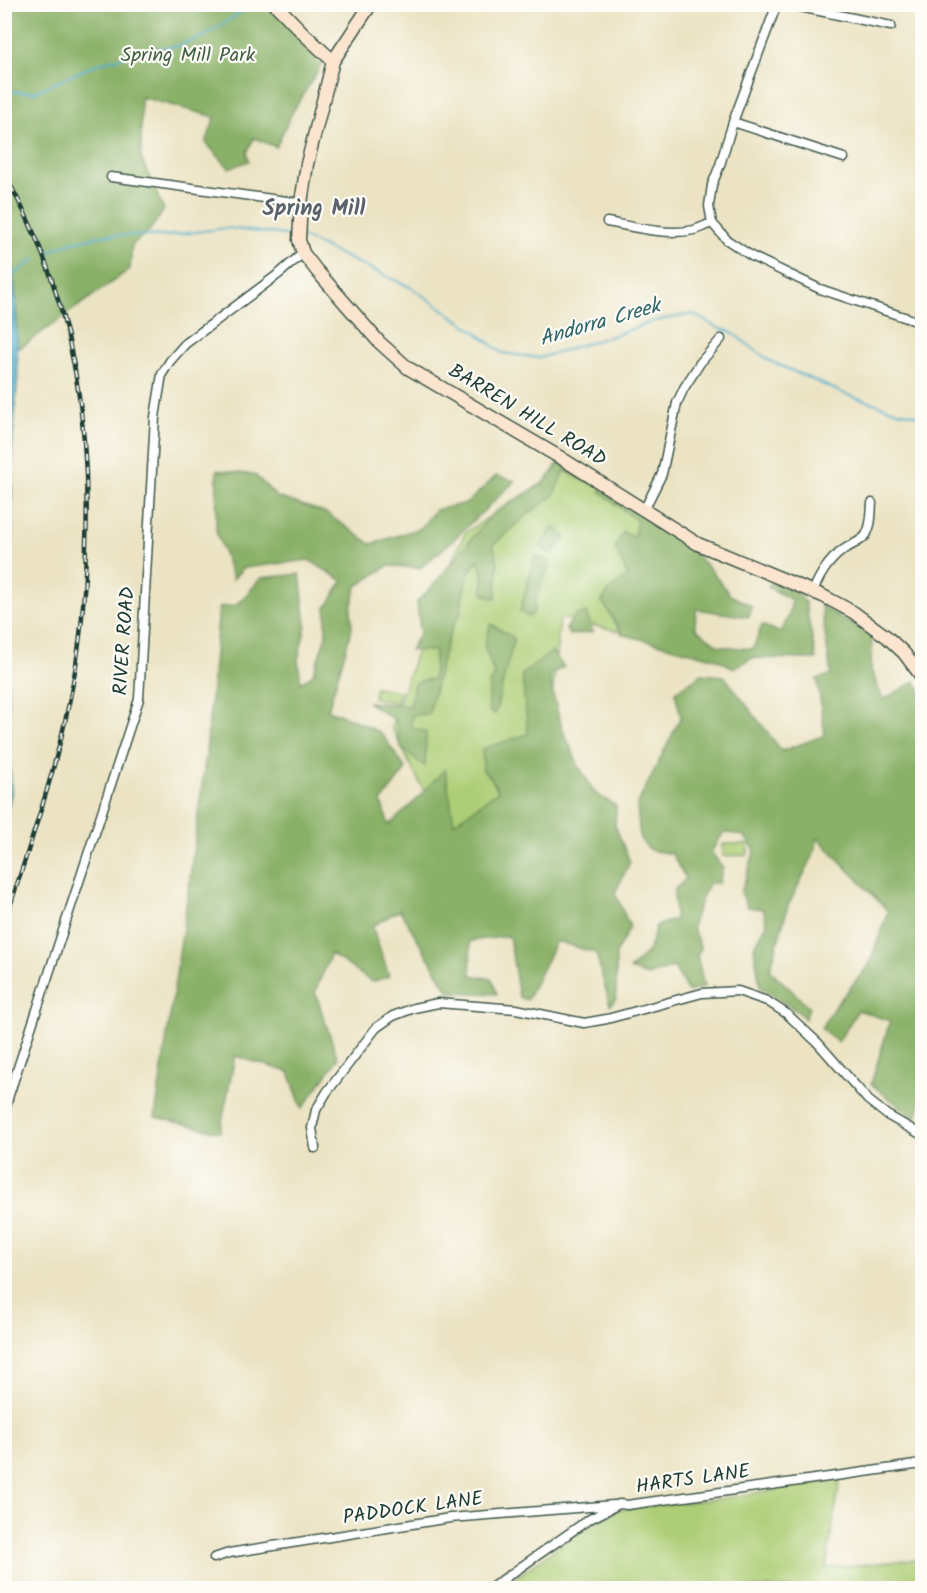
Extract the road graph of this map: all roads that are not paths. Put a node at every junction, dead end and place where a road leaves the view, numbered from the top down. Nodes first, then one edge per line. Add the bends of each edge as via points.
1 (371, 4) edge
2 (777, 4) edge
3 (786, 4) edge
4 (277, 6) edge
5 (891, 26) dead end
6 (333, 61) junction
7 (733, 122) junction
8 (844, 158) dead end
9 (111, 177) dead end
10 (301, 203) junction
11 (607, 222) dead end
12 (712, 223) junction
13 (303, 253) junction
14 (922, 323) edge
15 (720, 339) dead end
16 (872, 503) dead end
17 (644, 510) junction
18 (813, 591) junction
19 (922, 677) edge
20 (4, 1114) edge
21 (922, 1135) edge
22 (315, 1148) dead end
23 (922, 1464) edge
24 (619, 1504) junction
25 (214, 1558) dead end
26 (491, 1588) edge

1 - 6 street
2 - 7 street
3 - 5 street
4 - 6 street
6 - 10 street
7 - 8 street
7 - 12 street via 712,185
9 - 10 street
10 - 13 street
11 - 12 street via 672,231 693,230
12 - 14 street via 727,240 753,257 820,290
13 - 17 street, BARREN HILL ROAD via 357,318 402,363
13 - 20 street, RIVER ROAD via 185,344 162,374 155,417 139,699
15 - 17 street via 700,363 677,403 662,474
16 - 18 street via 871,523 865,537 831,561
17 - 18 street, BARREN HILL ROAD via 705,548
18 - 19 street, BARREN HILL ROAD via 879,630
21 - 22 street via 868,1100 787,1014 767,1001 738,991 702,993 584,1023 516,1009 438,1003 403,1012 376,1028 327,1092 316,1110 312,1128
23 - 24 street, HARTS LANE
24 - 25 street, PADDOCK LANE via 450,1518
24 - 26 street, HARTS LANE via 588,1520

